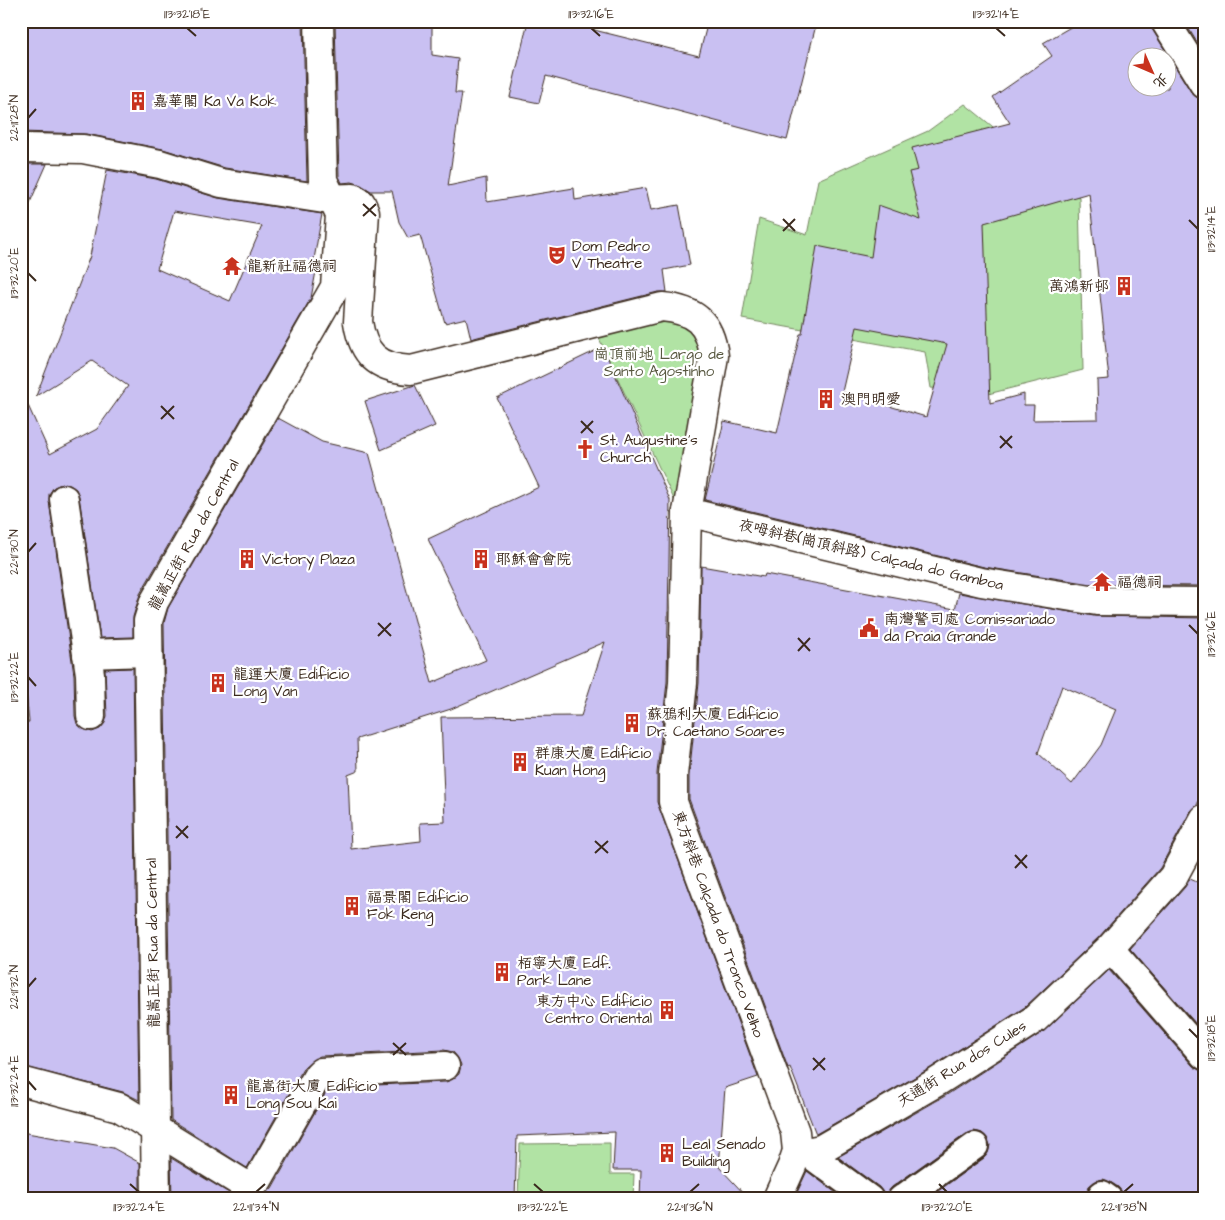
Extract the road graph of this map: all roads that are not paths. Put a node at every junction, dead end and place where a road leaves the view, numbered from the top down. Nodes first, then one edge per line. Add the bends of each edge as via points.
1 (318, 21) edge
2 (1165, 21) edge
3 (1204, 84) edge
4 (21, 148) edge
5 (332, 199) junction
6 (64, 499) dead end
7 (687, 512) junction
8 (1204, 602) edge
9 (148, 652) junction
10 (87, 654) junction
11 (91, 716) dead end
12 (1204, 819) edge
13 (1110, 948) junction
14 (1204, 1056) edge
15 (445, 1066) dead end
16 (21, 1081) edge
17 (155, 1130) junction
18 (975, 1146) dead end
19 (801, 1152) junction
20 (156, 1199) edge
21 (777, 1199) edge
22 (870, 1199) edge
23 (901, 1199) edge
24 (1099, 1199) edge
25 (1109, 1199) edge

1 - 5 street, 龍嵩正街 Rua da Central via 323,180
2 - 3 street
4 - 5 street via 83,149 160,164 221,183
5 - 7 street, 東方斜巷 Calçada do Tronco Velho via 357,200 365,212 358,322 360,338 380,363 395,369 411,370 662,307 679,309 694,316 709,333 714,356
5 - 9 street, 龍嵩正街 Rua da Central via 340,216 335,287 154,602 148,621
6 - 10 street
7 - 8 street, 夜呣斜巷(崗頂斜路) Calçada do Gamboa via 980,582 1097,601
7 - 19 street, 東方斜巷 Calçada do Tronco Velho via 683,683 673,802
9 - 10 street
9 - 17 street, 龍嵩正街 Rua da Central
10 - 11 street
12 - 13 street, 天通街 Rua dos Cules via 1173,877
13 - 14 street
13 - 19 street, 天通街 Rua dos Cules via 1035,1019 821,1149
15 - 17 street via 321,1072 258,1180 251,1184 242,1183
16 - 17 street via 119,1108
17 - 20 street, 龍嵩正街 Rua da Central
18 - 23 street
19 - 21 street
19 - 22 street
24 - 25 street via 1102,1194

